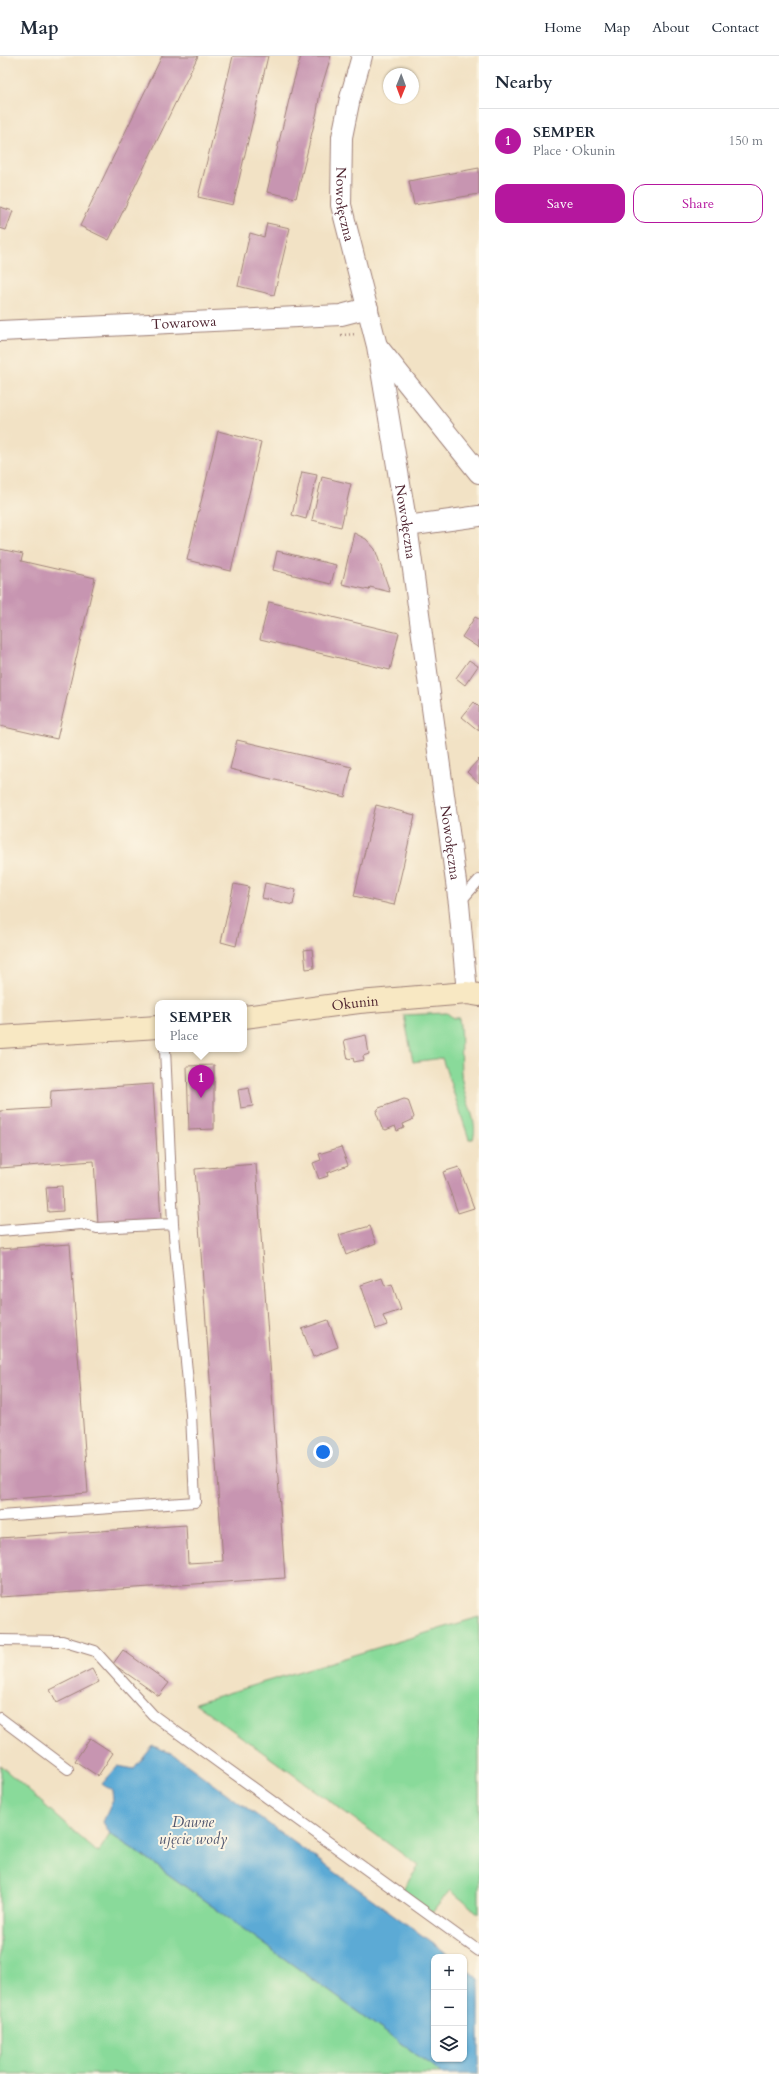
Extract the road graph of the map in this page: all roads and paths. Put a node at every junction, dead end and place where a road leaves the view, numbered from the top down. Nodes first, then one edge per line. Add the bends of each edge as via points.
1 (362, 56) edge
2 (368, 308) junction
3 (0, 331) edge
4 (377, 346) junction
5 (479, 473) edge
6 (479, 516) edge
7 (407, 526) junction
8 (479, 880) edge
9 (459, 904) junction
10 (473, 994) edge
11 (247, 1016) edge
12 (155, 1027) edge
13 (0, 1037) edge
14 (166, 1052) edge
15 (173, 1224) junction
16 (0, 1230) edge
17 (0, 1516) edge
18 (0, 1640) edge
19 (0, 1718) edge
20 (68, 1769) dead end
21 (479, 1951) edge

1 - 2 street, Nowołęczna via 342,136 341,205
2 - 3 street, Towarowa via 341,315
2 - 4 street, Nowołęczna
4 - 5 street
4 - 7 street, Nowołęczna
6 - 7 street
7 - 9 street, Nowołęczna
8 - 9 lane
9 - 10 street, Nowołęczna
10 - 11 main road, Okunin via 359,1002
12 - 13 main road
14 - 15 lane
15 - 16 lane via 97,1228 82,1224
15 - 17 lane via 191,1414 195,1502
18 - 21 lane via 62,1641 95,1651 154,1715
19 - 20 lane

